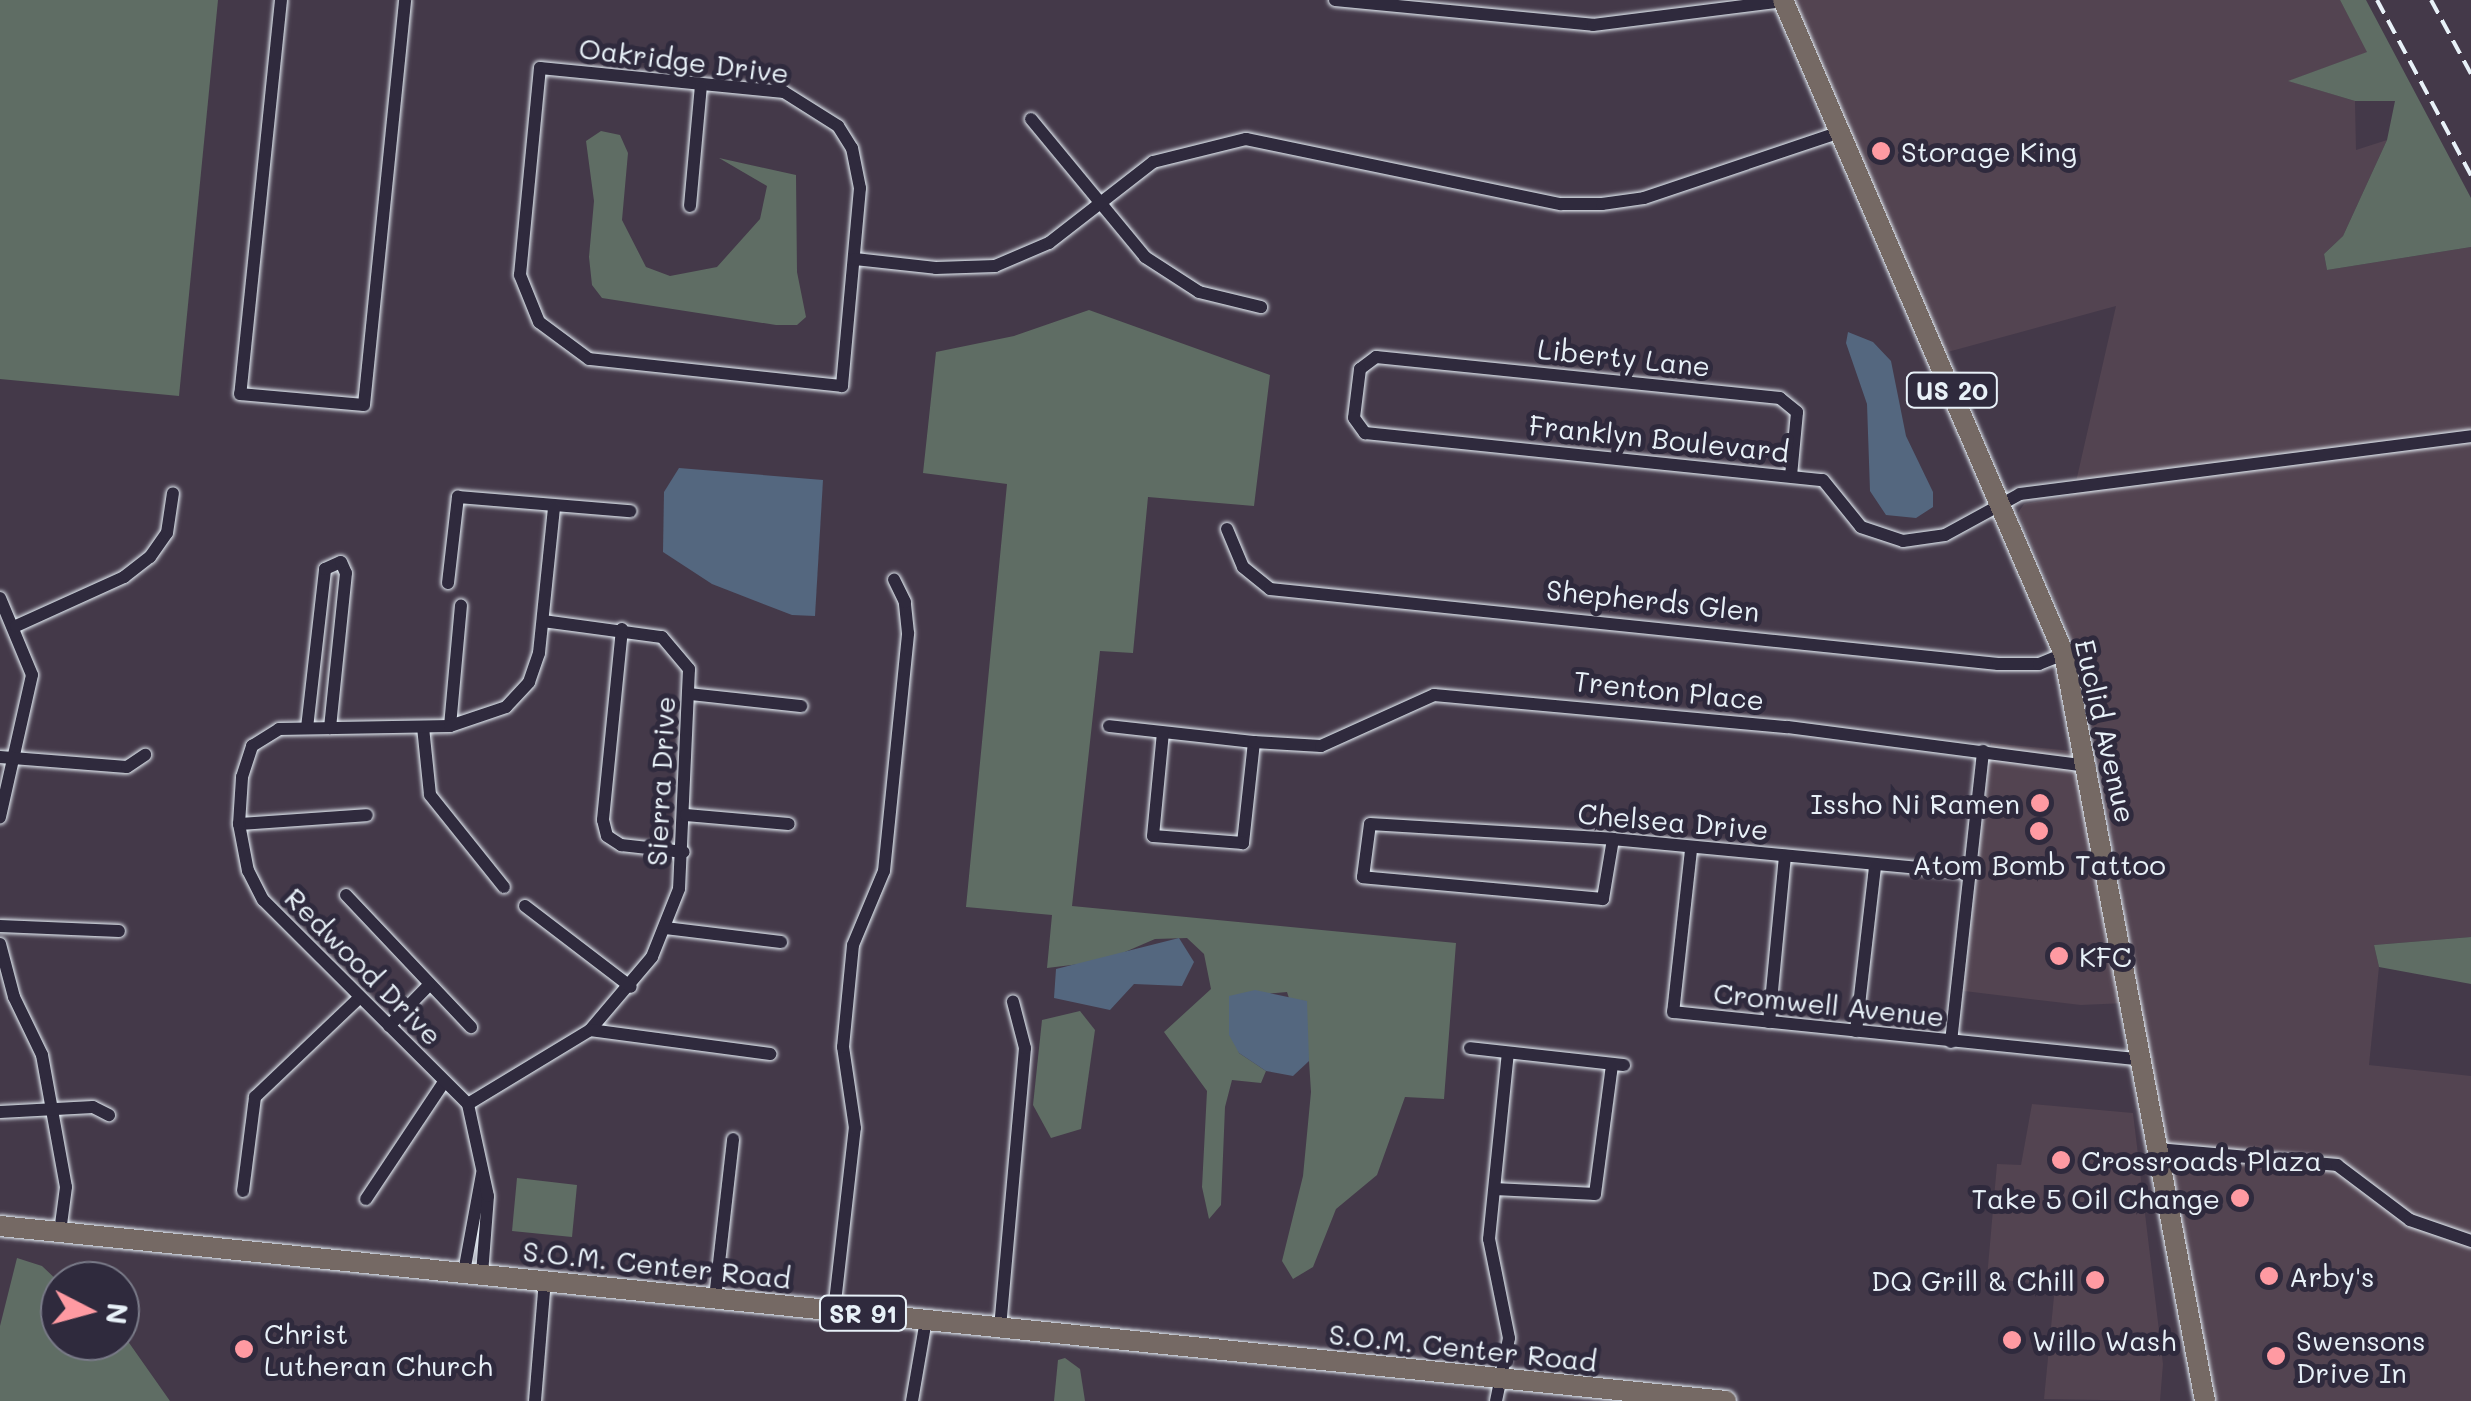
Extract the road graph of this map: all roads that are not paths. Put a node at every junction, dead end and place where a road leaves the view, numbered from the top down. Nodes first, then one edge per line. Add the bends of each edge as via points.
1 (281, 0) edge
2 (405, 0) edge
3 (1335, 0) edge
4 (1783, 1) edge
5 (701, 86) junction
6 (1031, 119) dead end
7 (1840, 132) junction
8 (1101, 201) junction
9 (690, 206) dead end
10 (856, 260) junction
11 (1262, 307) dead end
12 (1376, 357) joint
13 (2471, 436) edge
14 (1792, 476) junction
15 (174, 493) dead end
16 (2000, 500) junction
17 (554, 508) junction
18 (630, 511) dead end
19 (1227, 529) dead end
20 (894, 579) dead end
21 (448, 583) dead end
22 (0, 598) edge
23 (461, 605) dead end
24 (543, 621) junction
25 (16, 626) junction
26 (622, 629) junction
27 (2064, 654) junction
28 (690, 694) junction
29 (800, 706) dead end
30 (450, 726) junction
31 (1109, 726) dead end
32 (423, 727) junction
33 (307, 728) junction
34 (330, 728) junction
35 (1164, 733) junction
36 (1254, 742) junction
37 (1983, 751) junction
38 (144, 755) dead end
39 (7, 758) edge
40 (2089, 766) junction
41 (367, 815) dead end
42 (686, 815) junction
43 (0, 818) edge
44 (239, 824) junction
45 (789, 824) dead end
46 (1613, 839) junction
47 (1691, 850) junction
48 (684, 852) junction
49 (1785, 856) junction
50 (1875, 866) junction
51 (1971, 872) junction
52 (504, 887) dead end
53 (346, 895) dead end
54 (525, 906) dead end
55 (0, 926) edge
56 (666, 928) junction
57 (119, 931) dead end
58 (781, 942) dead end
59 (0, 944) edge
60 (429, 985) junction
61 (631, 988) junction
62 (358, 998) junction
63 (1013, 1002) dead end
64 (1769, 1022) junction
65 (389, 1026) junction
66 (471, 1026) dead end
67 (590, 1030) junction
68 (1856, 1031) junction
69 (1951, 1042) junction
70 (1470, 1048) dead end
71 (1508, 1053) junction
72 (770, 1054) dead end
73 (2142, 1060) junction
74 (444, 1082) junction
75 (468, 1104) junction
76 (52, 1110) junction
77 (0, 1112) edge
78 (109, 1115) dead end
79 (732, 1139) dead end
80 (2158, 1149) junction
81 (1495, 1189) junction
82 (242, 1191) dead end
83 (366, 1199) dead end
84 (0, 1226) edge
85 (60, 1232) junction
86 (2471, 1241) edge
87 (473, 1273) junction
88 (546, 1280) junction
89 (714, 1298) junction
90 (834, 1310) junction
91 (926, 1320) junction
92 (1000, 1328) junction
93 (1503, 1392) edge
94 (535, 1401) edge
95 (912, 1401) edge
96 (1726, 1401) edge
97 (2204, 1401) edge

1 - 2 street via 240,394 364,404
3 - 4 street via 1593,25
4 - 7 main road, Euclid Avenue / US 20
5 - 9 street
5 - 10 street, Oakridge Drive via 784,92 838,126 859,170
5 - 10 street, Oakridge Drive via 540,68 520,276 539,322 589,358 842,386
6 - 8 street
7 - 8 street via 1660,194 1602,204 1560,204 1246,139 1153,162
7 - 16 main road, Euclid Avenue / US 20
8 - 10 street via 1049,244 995,266
8 - 11 street via 1145,257 1199,292
12 - 14 street, Liberty Lane via 1780,398 1798,412
12 - 14 street, Franklyn Boulevard via 1360,368 1354,418 1365,434
13 - 16 street
14 - 16 street, Franklyn Boulevard via 1823,480 1861,527 1902,541 1945,534
15 - 25 street via 167,532 150,557 124,577
16 - 27 main road, Euclid Avenue / US 20
17 - 18 street
17 - 21 street via 458,497
17 - 24 street
19 - 27 street, Shepherds Glen via 1243,567 1268,588 2017,665
20 - 90 street via 906,602 908,633 884,871 853,944 843,1047 855,1128
22 - 25 street
23 - 30 street
24 - 26 street, Sierra Drive
24 - 30 street via 529,682 506,707
25 - 39 street via 32,675
26 - 28 street, Sierra Drive via 662,636 678,649 690,669
26 - 48 street via 603,820 607,836 621,845
27 - 40 main road, Euclid Avenue / US 20
28 - 29 street
28 - 42 street, Sierra Drive via 681,742
30 - 32 street
31 - 35 street, Trenton Place
32 - 34 street
32 - 52 street via 430,795
33 - 34 street, Redwood Drive
33 - 34 street via 325,569 341,562 346,572
33 - 44 street, Redwood Drive via 279,729 252,746
35 - 36 street, Trenton Place
35 - 36 street via 1153,836 1243,843
36 - 37 street, Trenton Place via 1322,746 1434,695
37 - 40 street, Trenton Place
37 - 51 street
38 - 39 street via 127,767
39 - 43 street
40 - 73 main road, Euclid Avenue / US 20
41 - 44 street
42 - 45 street
42 - 48 street, Sierra Drive
44 - 62 street, Redwood Drive via 248,870 263,900
46 - 46 street, Chelsea Drive via 1603,899 1363,877 1370,824
46 - 47 street, Chelsea Drive
47 - 49 street, Chelsea Drive
47 - 64 street, Cromwell Avenue via 1673,1012
48 - 56 street, Sierra Drive
49 - 50 street, Chelsea Drive
49 - 64 street
50 - 51 street, Chelsea Drive
50 - 68 street
51 - 69 street
53 - 60 street
54 - 61 street
55 - 57 street
56 - 58 street
56 - 61 street, Sierra Drive
59 - 76 street via 14,998 42,1055
60 - 65 street
60 - 66 street
61 - 67 street, Sierra Drive
62 - 65 street, Redwood Drive
62 - 82 street via 254,1097
63 - 92 street via 1025,1048
64 - 68 street, Cromwell Avenue
65 - 74 street, Redwood Drive
67 - 72 street
67 - 75 street, Sierra Drive
68 - 69 street, Cromwell Avenue
69 - 73 street, Cromwell Avenue
70 - 71 street
71 - 81 street
71 - 81 street via 1618,1064 1596,1194
73 - 80 main road, Euclid Avenue / US 20
74 - 75 street, Redwood Drive
74 - 83 street
75 - 87 street via 488,1196
76 - 77 street
76 - 78 street via 92,1107
76 - 85 street via 66,1187
79 - 89 street
80 - 86 street via 2337,1165 2410,1220
80 - 97 main road, Euclid Avenue / US 20
81 - 93 street via 1490,1267 1508,1338
84 - 85 main road, S.O.M. Center Road / SR 91
85 - 87 main road, S.O.M. Center Road / SR 91
87 - 88 main road, S.O.M. Center Road / SR 91
88 - 89 main road, S.O.M. Center Road / SR 91
88 - 94 street
89 - 90 main road, S.O.M. Center Road / SR 91
90 - 91 main road, S.O.M. Center Road / SR 91
91 - 92 main road, S.O.M. Center Road / SR 91
91 - 95 street
92 - 93 main road, S.O.M. Center Road / SR 91
93 - 96 main road, S.O.M. Center Road / SR 91

